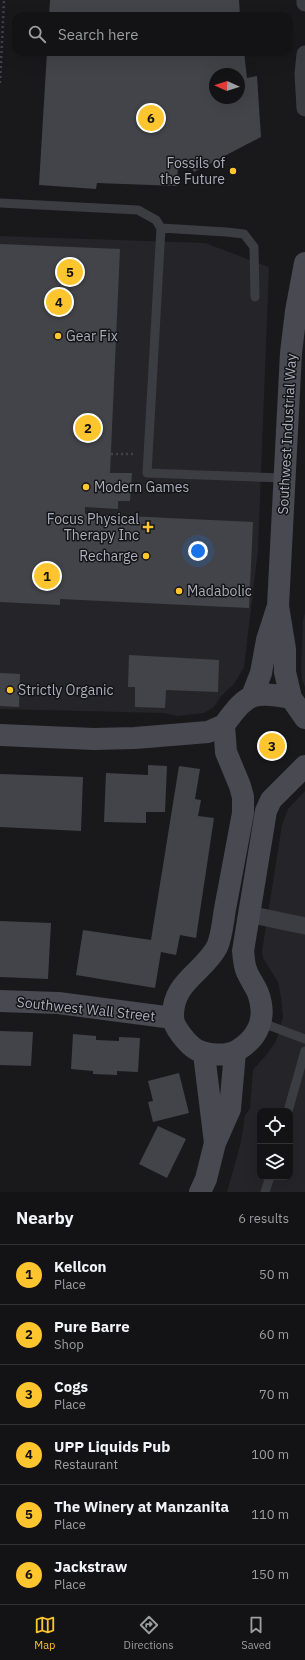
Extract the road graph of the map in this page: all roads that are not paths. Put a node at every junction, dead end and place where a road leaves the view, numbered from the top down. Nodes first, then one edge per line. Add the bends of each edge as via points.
1 (305, 54) edge
2 (305, 108) edge
3 (0, 203) edge
4 (161, 228) junction
5 (305, 263) edge
6 (255, 297) dead end
7 (284, 478) junction
8 (278, 606) junction
9 (252, 696) junction
10 (291, 698) junction
11 (305, 718) edge
12 (224, 725) junction
13 (0, 735) edge
14 (305, 766) edge
15 (248, 914) junction
16 (305, 926) edge
17 (0, 1001) edge
18 (173, 1018) junction
19 (260, 1022) junction
20 (305, 1039) edge
21 (305, 1051) edge
22 (235, 1052) junction
23 (204, 1054) junction
24 (289, 1108) edge
25 (215, 1143) junction
26 (269, 1180) edge
27 (200, 1192) edge
28 (265, 1192) edge

1 - 2 street
3 - 4 lane via 138,210 156,220
4 - 6 lane via 244,234 254,247
4 - 7 lane via 147,473
5 - 7 street, Southwest Industrial Way via 291,353
7 - 8 street, Southwest Industrial Way
8 - 9 street, Southwest Industrial Way via 267,640 261,673
8 - 10 street, Southwest Industrial Way via 285,649 285,672
9 - 10 street via 272,694
9 - 12 street, Southwest Industrial Way via 244,701
10 - 11 street, Southwest Industrial Way
12 - 13 street via 208,732 135,738
12 - 18 street via 226,752 240,786 243,813 217,946 177,995
14 - 15 street via 272,800 266,810
15 - 16 street
15 - 19 street via 243,951 246,970 262,1007
17 - 18 street, Southwest Wall Street via 58,1003
18 - 23 street via 181,1036
19 - 20 lane
19 - 22 street via 255,1036
21 - 24 lane
22 - 23 street
22 - 25 street via 230,1109
23 - 25 street
25 - 27 street
26 - 28 lane

